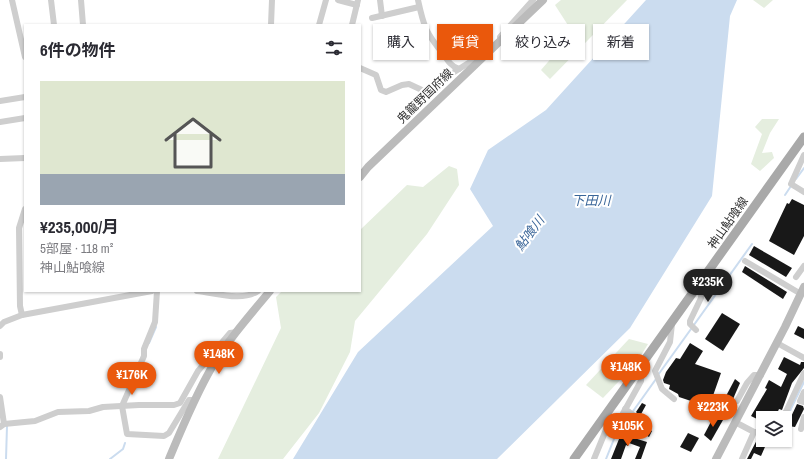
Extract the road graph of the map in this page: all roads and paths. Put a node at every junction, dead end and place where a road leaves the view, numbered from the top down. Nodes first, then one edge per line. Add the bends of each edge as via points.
1 (12, 0) edge
2 (51, 0) edge
3 (81, 0) edge
4 (272, 0) edge
5 (326, 0) edge
6 (338, 0) edge
7 (380, 0) edge
8 (418, 0) edge
9 (533, 0) edge
10 (543, 0) edge
11 (358, 3) edge
12 (419, 7) junction
13 (382, 16) junction
14 (372, 18) dead end
15 (54, 24) edge
16 (83, 24) edge
17 (271, 24) edge
18 (319, 24) edge
19 (352, 24) edge
20 (493, 46) edge
21 (493, 47) edge
22 (437, 48) edge
23 (24, 53) edge
24 (447, 60) edge
25 (475, 60) edge
26 (479, 60) edge
27 (361, 68) edge
28 (459, 70) junction
29 (24, 97) edge
30 (0, 99) edge
31 (24, 118) edge
32 (0, 122) edge
33 (804, 137) edge
34 (804, 155) edge
35 (24, 158) edge
36 (0, 159) edge
37 (361, 176) edge
38 (804, 192) edge
39 (24, 215) edge
40 (745, 261) dead end
41 (804, 266) edge
42 (796, 277) dead end
43 (702, 280) junction
44 (803, 290) edge
45 (146, 292) edge
46 (157, 292) edge
47 (216, 292) edge
48 (256, 292) edge
49 (269, 292) edge
50 (22, 314) junction
51 (672, 324) junction
52 (0, 326) edge
53 (696, 330) dead end
54 (237, 332) junction
55 (777, 343) junction
56 (804, 358) edge
57 (642, 363) junction
58 (804, 373) edge
59 (761, 374) junction
60 (804, 392) edge
61 (0, 397) edge
62 (674, 399) dead end
63 (195, 400) junction
64 (737, 401) dead end
65 (804, 402) edge
66 (122, 406) junction
67 (625, 409) junction
68 (786, 411) edge
69 (606, 414) junction
70 (633, 415) dead end
71 (804, 417) edge
72 (735, 422) junction
73 (2, 426) edge
74 (627, 426) dead end
75 (801, 429) dead end
76 (754, 432) joint
77 (169, 459) edge
78 (574, 459) edge
79 (594, 459) edge
80 (716, 459) edge
81 (742, 459) edge

1 - 23 street
2 - 15 street
3 - 16 street
4 - 17 street
5 - 18 street
6 - 11 street
7 - 13 street
8 - 12 street
9 - 20 street
10 - 21 main road, 鬼籠野国府線
11 - 19 street
12 - 13 street
12 - 22 street via 424,28
13 - 14 street
24 - 28 street via 453,68
25 - 28 street
26 - 37 main road, 鬼籠野国府線
27 - 28 street via 376,75 381,90 386,92 409,84 424,91
29 - 30 street
31 - 32 street
33 - 43 main road, 神山鮎喰線
34 - 38 street via 793,185
35 - 36 street
39 - 50 street via 19,228 18,248
40 - 44 street
41 - 42 street
43 - 51 main road, 神山鮎喰線
43 - 53 street via 701,298 690,324
44 - 55 main road
45 - 50 street
46 - 66 street via 155,322 144,349 144,356
47 - 48 street via 242,297
49 - 54 main road
50 - 52 street
51 - 57 main road, 神山鮎喰線
51 - 62 street via 670,342 655,375 662,389
54 - 63 main road via 212,366
54 - 66 street via 230,333 198,371 180,403
55 - 56 street
55 - 59 main road
57 - 67 street via 641,380
57 - 69 main road, 神山鮎喰線
58 - 68 street
59 - 64 street via 754,375
59 - 72 main road
60 - 65 street via 800,401
61 - 73 street
63 - 66 street via 189,400 169,433 164,436 127,434
63 - 77 main road
66 - 73 street via 58,412 36,421
67 - 70 street
67 - 74 street via 621,417
69 - 78 main road, 神山鮎喰線
69 - 79 street via 608,425
71 - 75 street
72 - 76 street
72 - 80 main road
76 - 81 street

